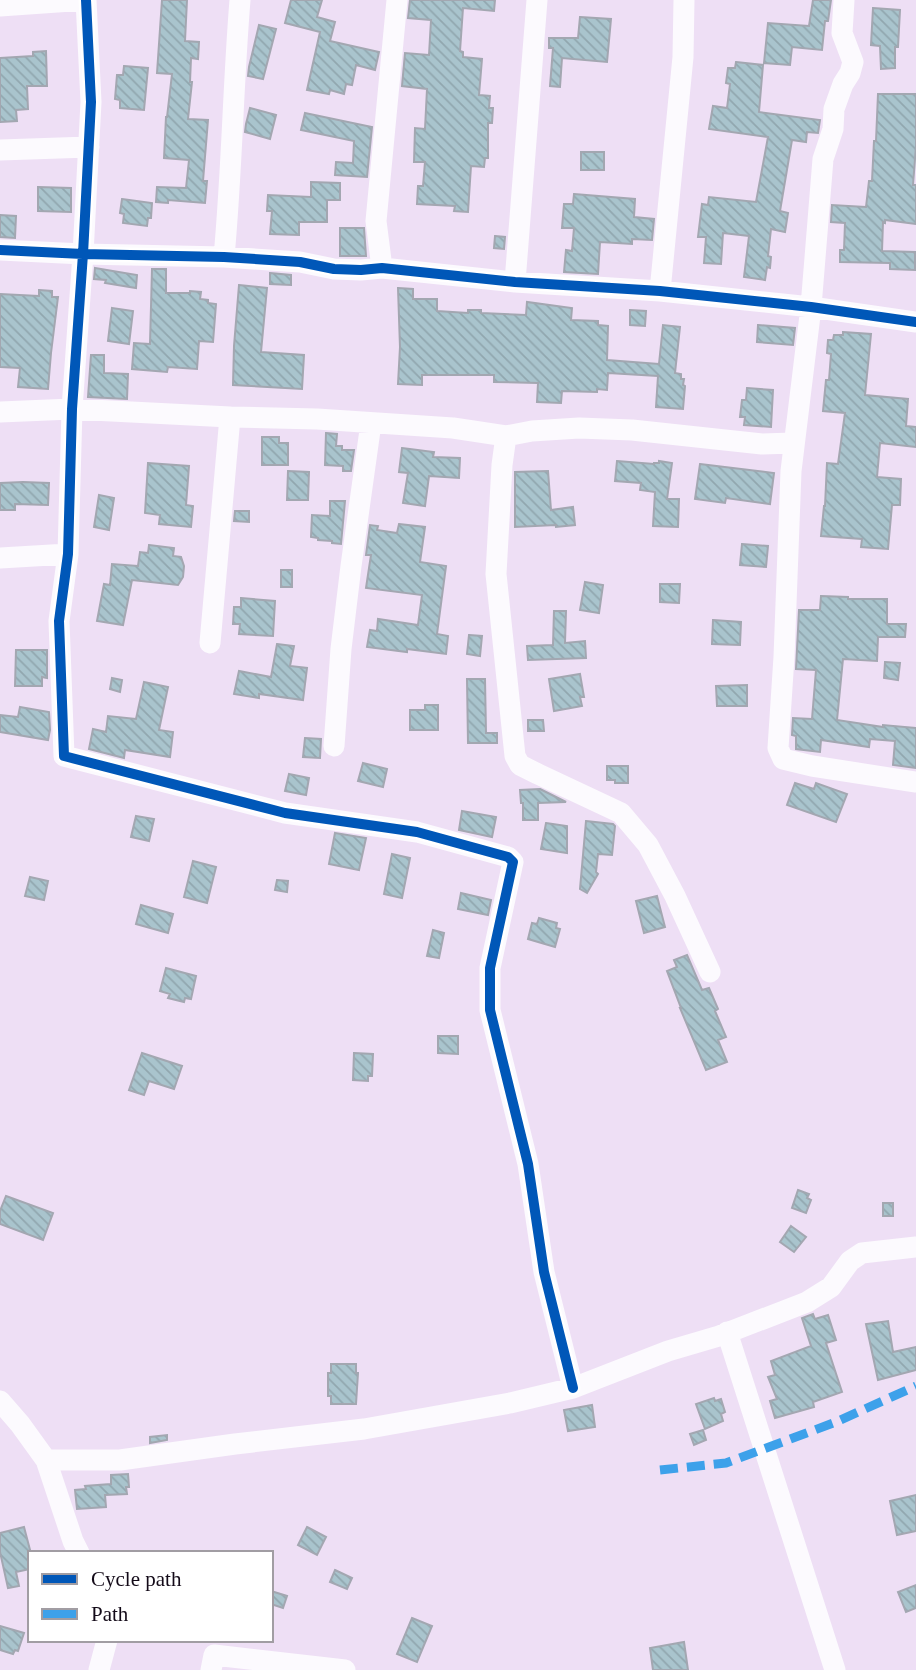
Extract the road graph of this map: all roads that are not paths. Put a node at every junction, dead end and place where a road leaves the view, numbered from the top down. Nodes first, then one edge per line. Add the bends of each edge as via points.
1 (86, 0) edge
2 (240, 0) edge
3 (397, 0) edge
4 (537, 0) edge
5 (684, 0) edge
6 (844, 0) edge
7 (0, 6) edge
8 (89, 147) junction
9 (0, 150) edge
10 (0, 250) edge
11 (83, 254) junction
12 (224, 257) junction
13 (382, 268) junction
14 (515, 282) junction
15 (660, 291) junction
16 (811, 307) junction
17 (916, 322) edge
18 (72, 409) junction
19 (0, 411) edge
20 (230, 417) junction
21 (371, 423) junction
22 (506, 436) junction
23 (793, 443) junction
24 (68, 554) junction
25 (0, 558) edge
26 (210, 643) dead end
27 (334, 746) dead end
28 (916, 782) edge
29 (710, 972) dead end
30 (916, 1247) edge
31 (727, 1332) junction
32 (573, 1388) junction
33 (0, 1401) edge
34 (46, 1460) junction
35 (78, 1551) edge
36 (106, 1642) edge
37 (99, 1670) edge
38 (211, 1670) edge
39 (345, 1670) edge
40 (835, 1670) edge

1 - 7 street
1 - 8 street
2 - 12 street
3 - 13 street via 376,221
4 - 14 street
5 - 15 street via 683,57
6 - 16 street via 842,33 853,62 834,109 823,159
8 - 9 street
8 - 11 street
10 - 11 street
11 - 12 street
11 - 18 street
12 - 13 street via 334,269
13 - 14 street
14 - 15 street
15 - 16 street
16 - 17 street
16 - 23 street
18 - 19 street
18 - 20 street
18 - 24 street
20 - 21 street
20 - 26 street
21 - 22 street
21 - 27 street via 341,649
22 - 23 street via 579,428
22 - 29 street via 496,574 515,756 520,765 621,813 648,845
23 - 28 street via 778,748 783,759
24 - 25 street
24 - 32 street via 59,621 64,756 285,813 417,832 513,862 490,968 490,1010 528,1164 544,1272
30 - 31 street via 862,1253 831,1287 807,1302
31 - 32 street
31 - 40 street
32 - 34 street via 364,1429 120,1460
33 - 34 street
34 - 35 street
36 - 37 street
38 - 39 street via 214,1655

